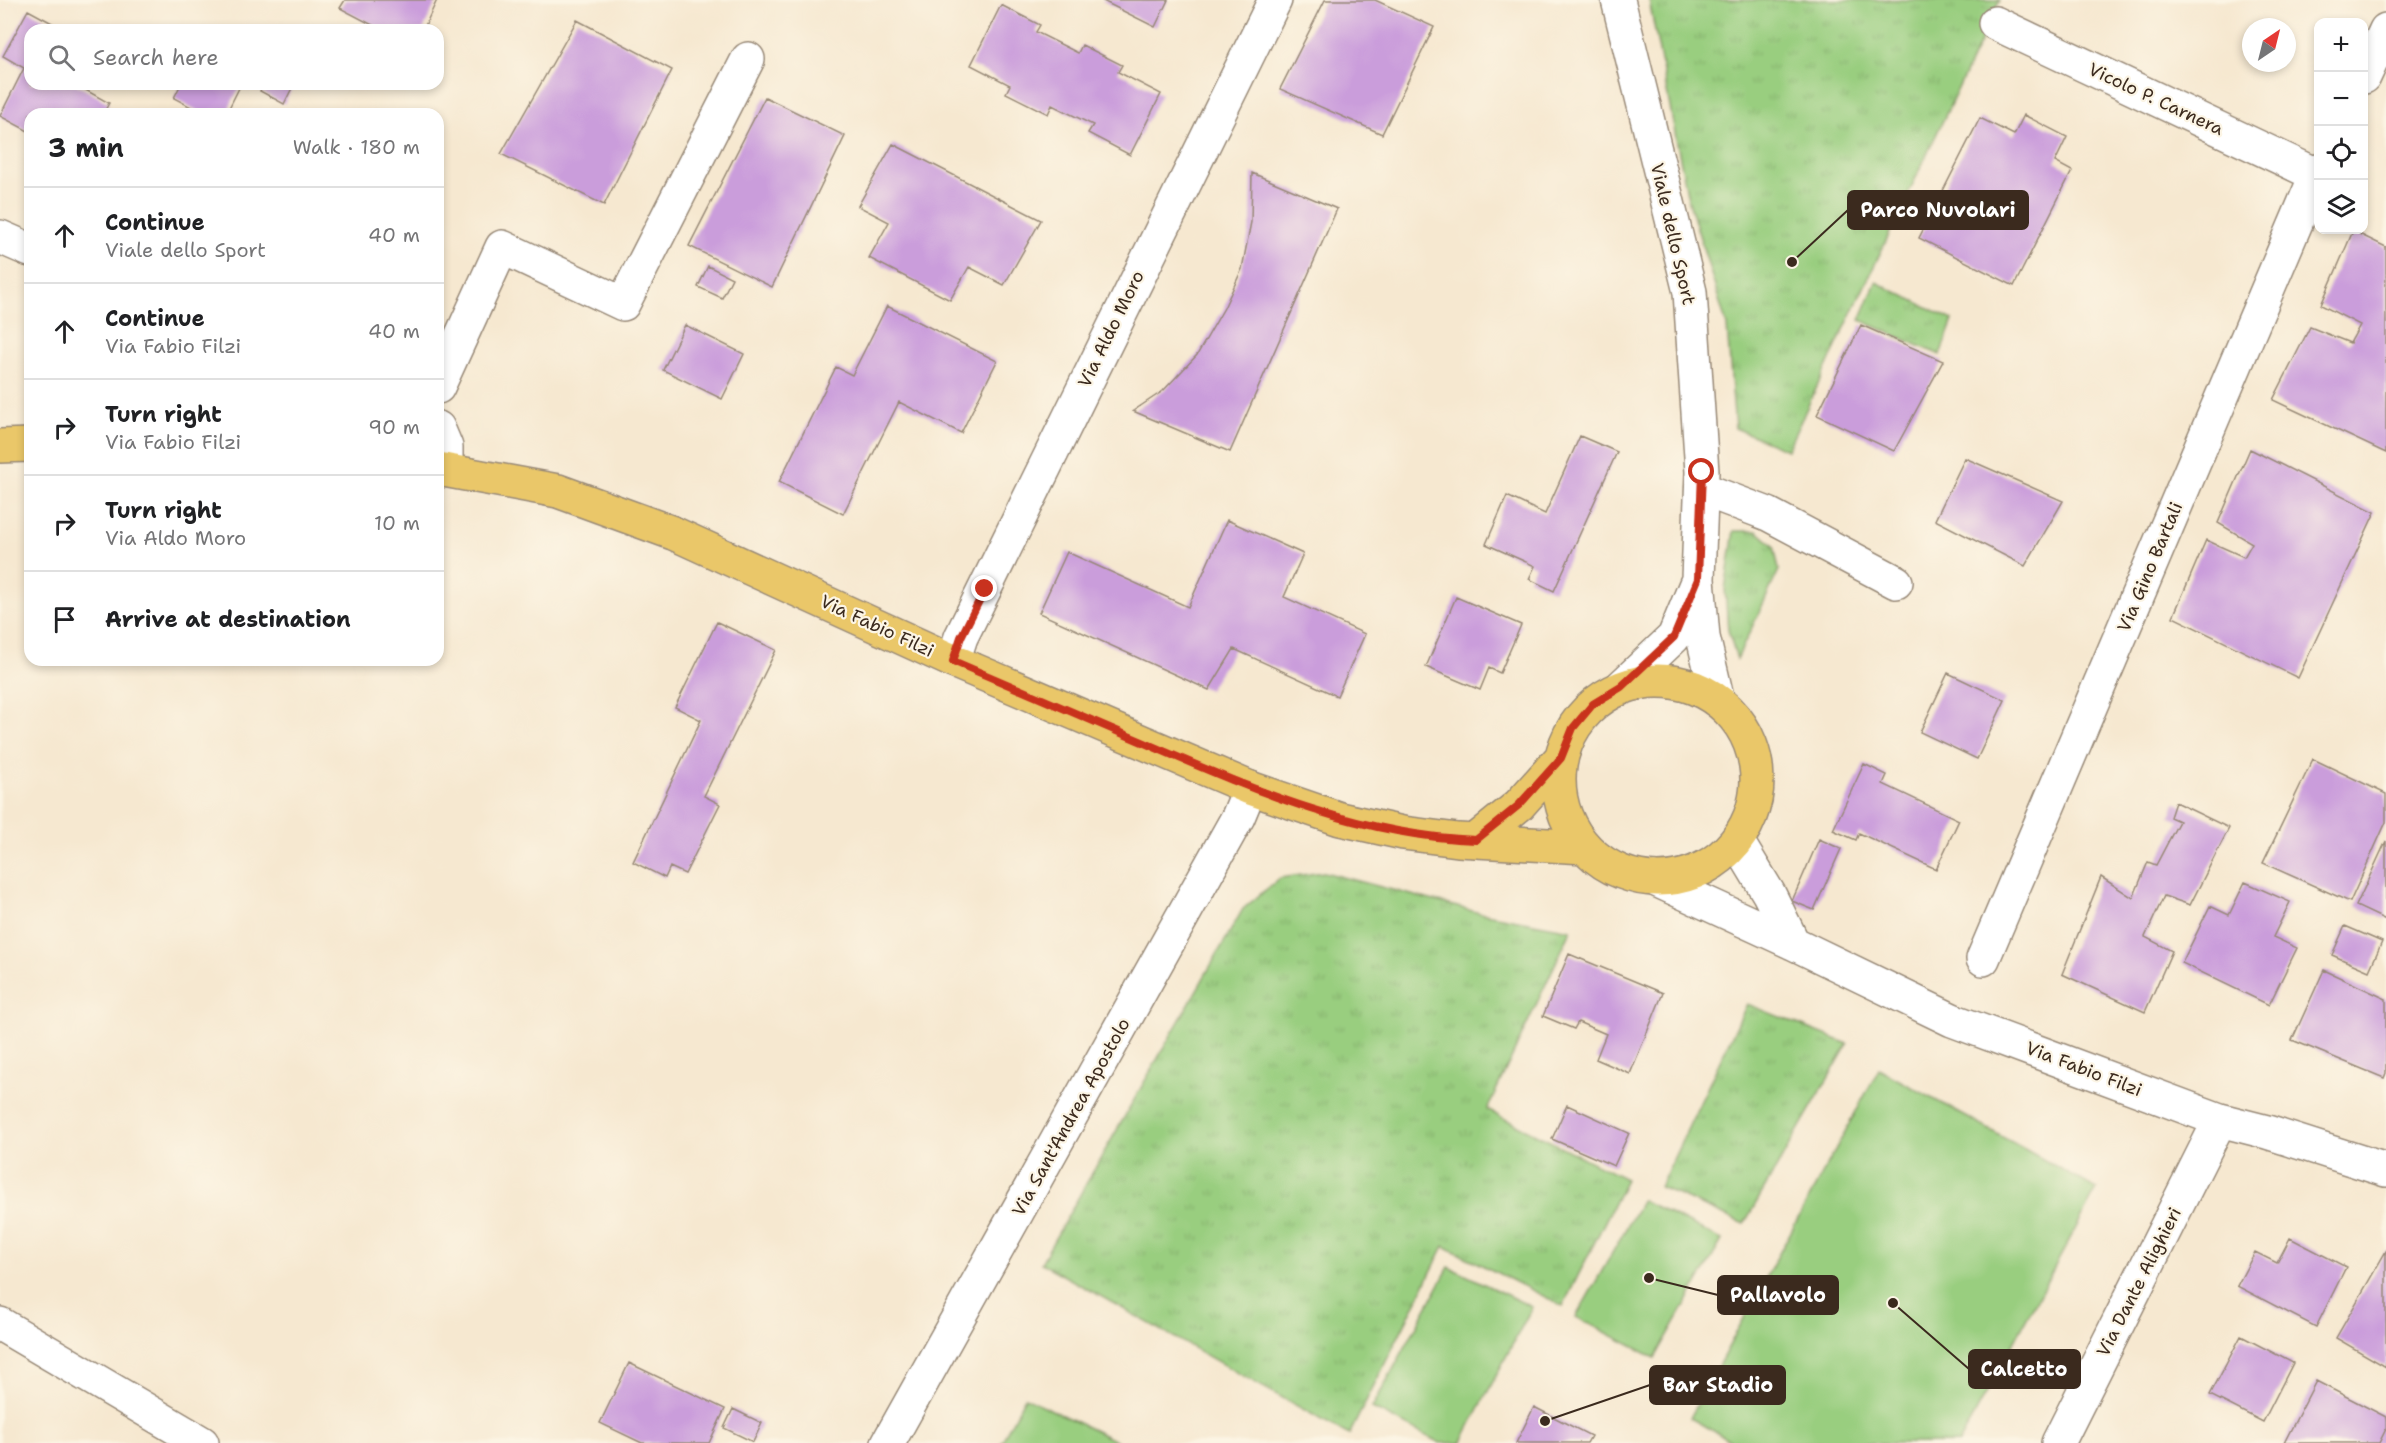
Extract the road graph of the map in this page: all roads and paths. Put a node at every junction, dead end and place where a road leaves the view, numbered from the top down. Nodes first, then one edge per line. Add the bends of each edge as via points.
1 (1275, 0) edge
2 (1618, 0) edge
3 (1995, 23) dead end
4 (2386, 30) edge
5 (748, 59) dead end
6 (2366, 72) edge
7 (2314, 171) edge
8 (2315, 180) edge
9 (0, 237) edge
10 (24, 247) edge
11 (444, 374) edge
12 (444, 442) edge
13 (24, 445) edge
14 (0, 446) edge
15 (444, 458) edge
16 (444, 470) edge
17 (1702, 489) junction
18 (1698, 579) junction
19 (1896, 582) dead end
20 (953, 661) junction
21 (1621, 687) junction
22 (1718, 701) junction
23 (1561, 758) junction
24 (1250, 788) junction
25 (1476, 840) junction
26 (1737, 841) junction
27 (1584, 847) junction
28 (1654, 879) junction
29 (1792, 943) junction
30 (1983, 959) dead end
31 (2220, 1120) junction
32 (2386, 1170) edge
33 (0, 1324) edge
34 (201, 1443) edge
35 (888, 1443) edge
36 (2058, 1443) edge

1 - 20 street, Via Aldo Moro via 961,637
2 - 17 street, Viale dello Sport via 1690,292
3 - 7 street, Vicolo P. Carnera
4 - 6 street
5 - 11 street via 623,304 502,247
8 - 30 street, Via Gino Bartali
9 - 10 street
12 - 15 street, Via Fabio Filzi
13 - 14 main road
16 - 20 main road, Via Fabio Filzi via 558,491 673,533
17 - 18 street, Viale dello Sport
17 - 19 street via 1768,514
18 - 21 street, Viale dello Sport via 1674,637
18 - 22 street, Viale dello Sport via 1702,637
20 - 24 main road, Via Fabio Filzi
21 - 22 main road, Via Fabio Filzi via 1654,680 1688,685
21 - 23 main road, Via Fabio Filzi via 1593,704 1573,728
22 - 26 main road, Via Fabio Filzi via 1740,723 1753,752 1757,783 1752,813
23 - 25 main road, Via Fabio Filzi via 1519,805
23 - 27 main road, Via Fabio Filzi via 1559,790 1567,820
24 - 25 main road, Via Fabio Filzi via 1340,819 1403,833
24 - 35 street, Via Sant'Andrea Apostolo via 1238,817
25 - 27 main road, Via Fabio Filzi
26 - 28 main road, Via Fabio Filzi via 1714,862 1685,876
26 - 29 street via 1769,894
27 - 28 main road, Via Fabio Filzi via 1604,864
28 - 29 street, Via Fabio Filzi
29 - 31 street, Via Fabio Filzi via 1952,1020
31 - 32 street, Via Fabio Filzi
31 - 36 street, Via Dante Alighieri
33 - 34 street

